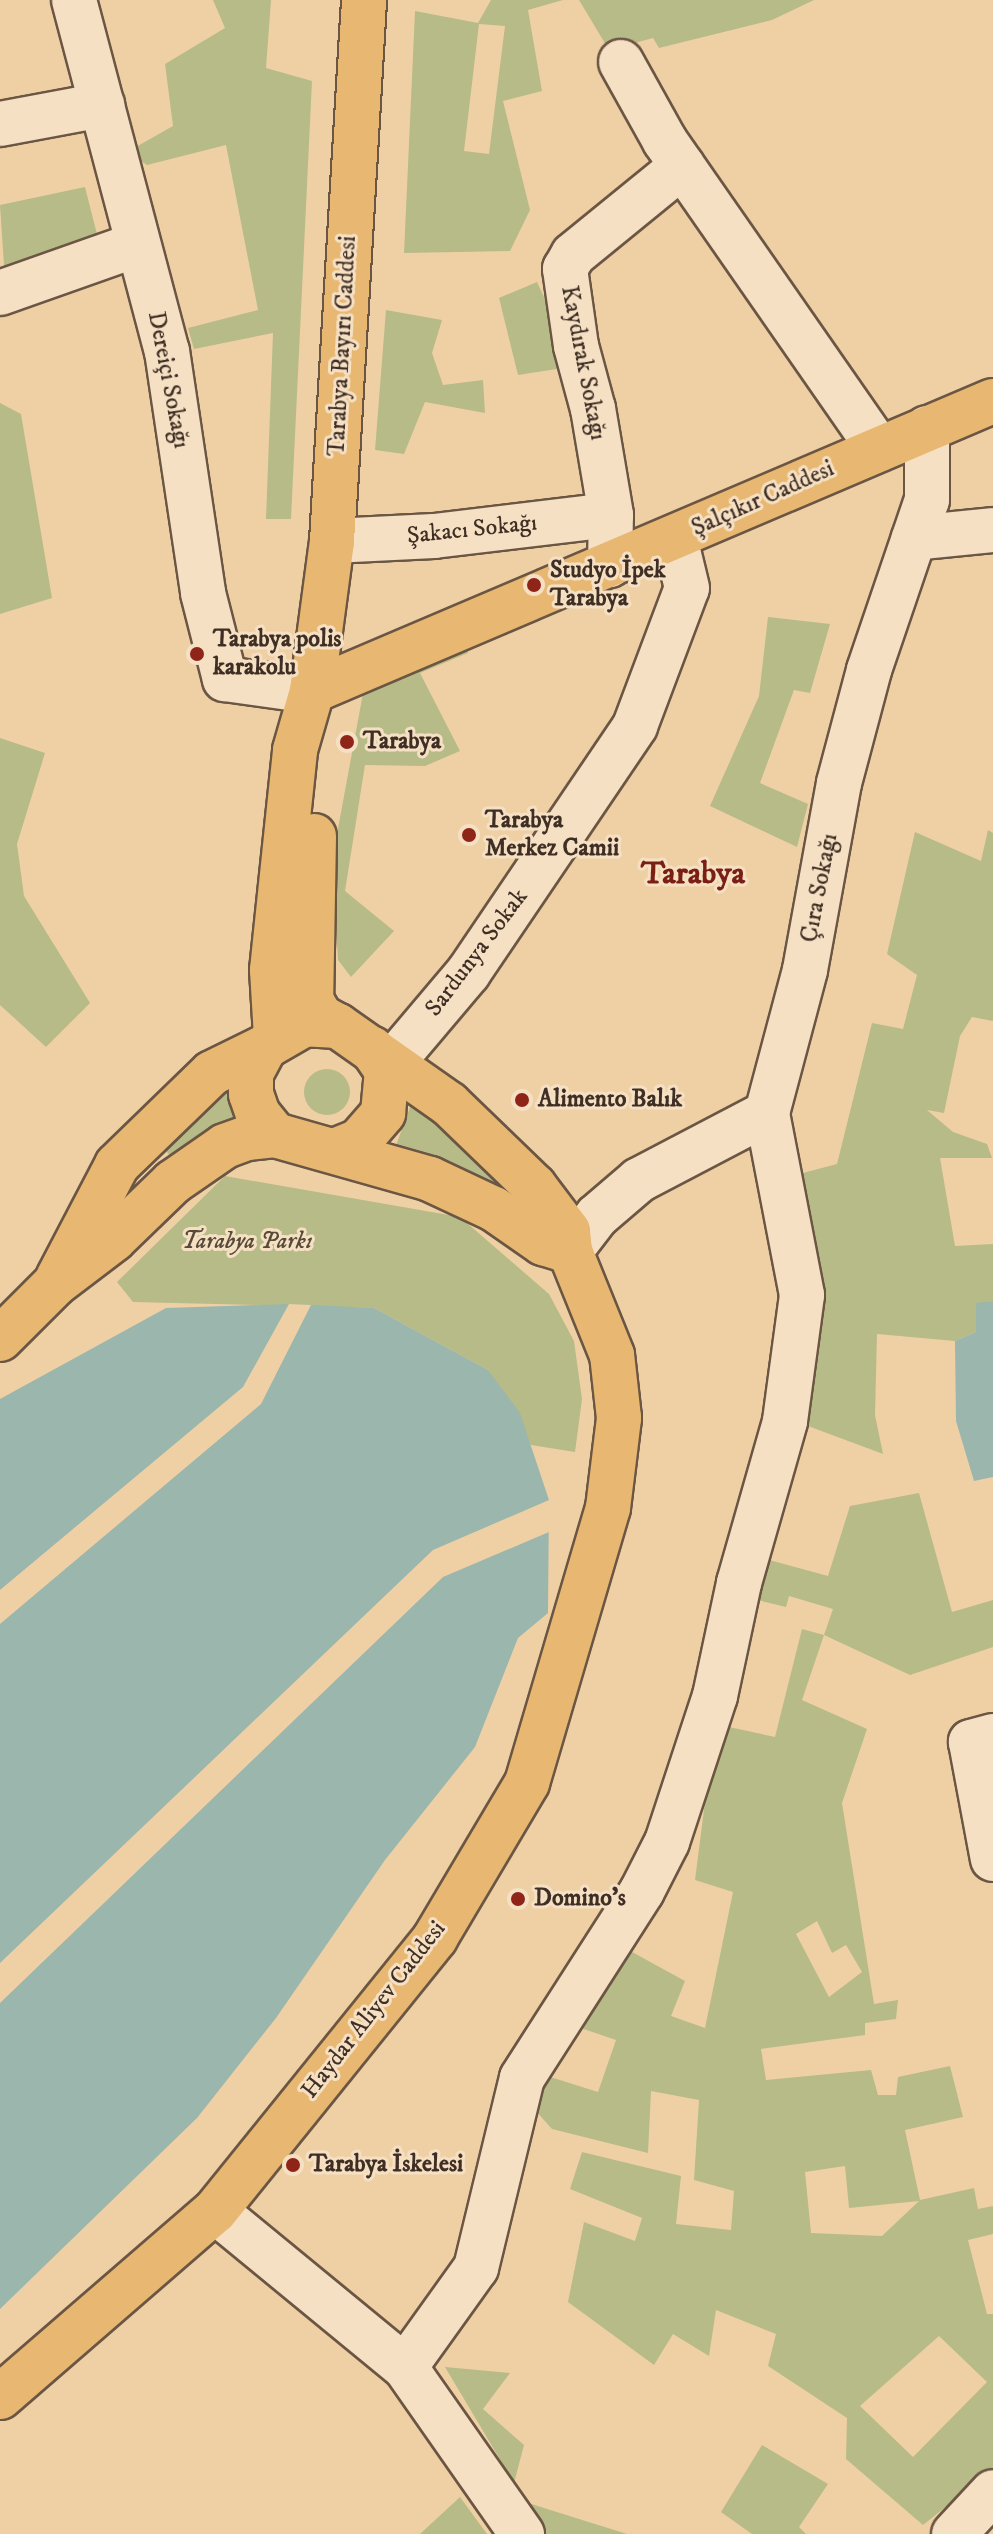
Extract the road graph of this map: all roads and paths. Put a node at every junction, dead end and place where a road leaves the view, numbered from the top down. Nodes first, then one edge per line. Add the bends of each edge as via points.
1 (74, 0) edge
2 (364, 0) edge
3 (621, 62) dead end
4 (102, 105) junction
5 (0, 124) edge
6 (682, 166) junction
7 (138, 244) junction
8 (4, 284) edge
9 (993, 401) edge
10 (927, 428) junction
11 (879, 449) junction
12 (611, 515) junction
13 (993, 530) edge
14 (675, 538) junction
15 (914, 538) junction
16 (332, 541) junction
17 (610, 565) junction
18 (312, 691) junction
19 (270, 1042) junction
20 (367, 1046) junction
21 (767, 1113) junction
22 (275, 1135) junction
23 (337, 1150) junction
24 (570, 1251) junction
25 (55, 1284) junction
26 (0, 1339) edge
27 (993, 1736) edge
28 (993, 1859) edge
29 (215, 2211) junction
30 (405, 2367) junction
31 (0, 2397) edge
32 (993, 2492) edge
33 (522, 2534) edge
34 (954, 2534) edge

1 - 4 street, Dereiçi Sokağı
2 - 16 main road, Tarabya Bayırı Caddesi
3 - 6 street
4 - 5 street
4 - 7 street, Dereiçi Sokağı
6 - 11 street
6 - 12 street, Kaydırak Sokağı via 573,255 565,269
7 - 8 street
7 - 18 street, Dereiçi Sokağı via 167,351 203,593 225,679
9 - 10 main road, Şalçıkır Caddesi
10 - 11 main road, Şalçıkır Caddesi
10 - 15 street, Çıra Sokağı via 927,500
11 - 14 main road, Şalçıkır Caddesi
12 - 16 street, Şakacı Sokağı via 434,536
12 - 17 street, Kaydırak Sokağı
13 - 15 street
14 - 17 main road, Şalçıkır Caddesi
14 - 20 street, Sardunya Sokak via 687,588 635,726 468,973
15 - 21 street, Çıra Sokağı via 869,670 843,769 805,970
16 - 18 main road, Tarabya Bayırı Caddesi
17 - 18 main road, Şalçıkır Caddesi
18 - 19 main road, Tarabya Bayırı Caddesi via 293,765
18 - 20 main road, Tarabya Bayırı Caddesi via 321,757 311,872 311,1000 321,1017
19 - 20 main road via 305,1024
19 - 22 main road via 251,1073 251,1094 258,1114
19 - 25 main road via 212,1073 117,1165
20 - 23 main road via 387,1071 383,1113 359,1141
20 - 24 main road, Haydar Aliyev Caddesi via 449,1104 534,1186 560,1217
21 - 24 street via 639,1180 597,1216
21 - 30 street via 802,1295 785,1421 739,1583 715,1696 683,1801 654,1867 522,2078 476,2268
22 - 23 main road
22 - 25 main road via 225,1146 193,1167
23 - 24 main road via 470,1196 522,1231
24 - 29 main road, Haydar Aliyev Caddesi via 612,1355 619,1418 608,1508 527,1783 435,1938
25 - 26 main road
27 - 28 street via 971,1742
29 - 30 street
29 - 31 main road, Haydar Aliyev Caddesi
30 - 33 street
32 - 34 street

